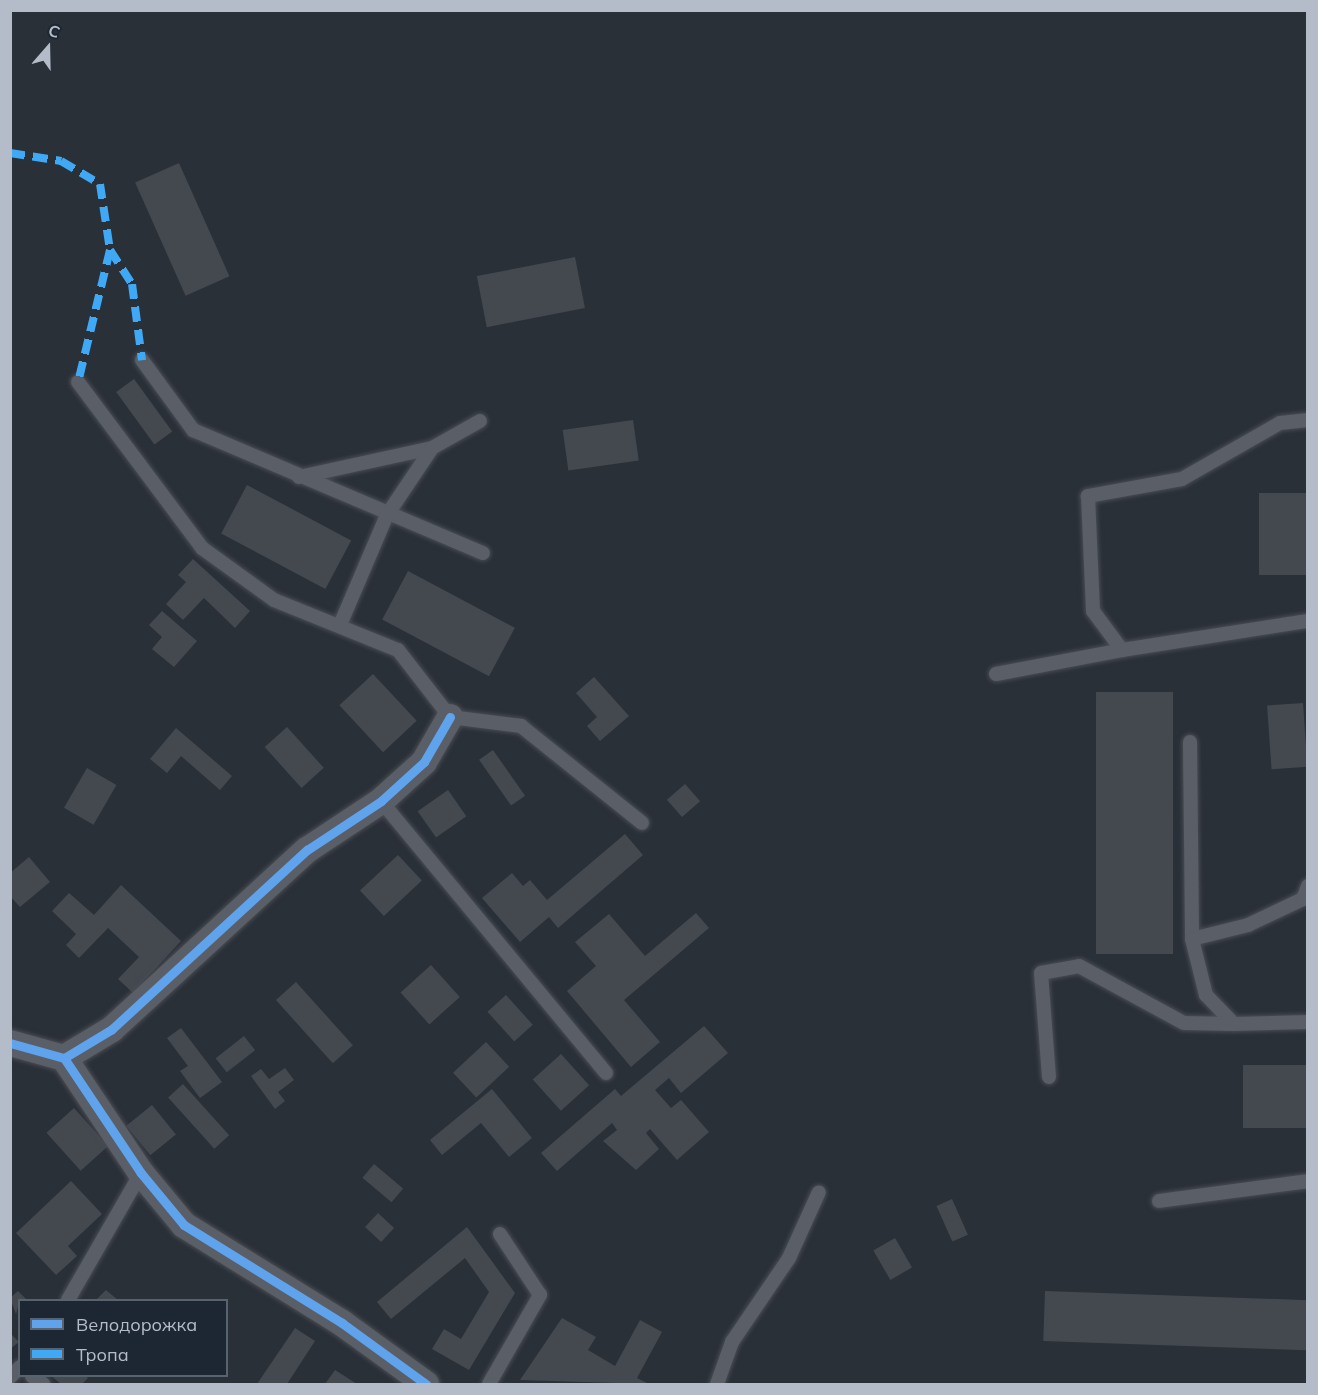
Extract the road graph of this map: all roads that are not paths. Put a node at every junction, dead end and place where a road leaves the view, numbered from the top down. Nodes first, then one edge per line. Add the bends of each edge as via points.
1 (142, 360) dead end
2 (78, 382) dead end
3 (1308, 420) edge
4 (480, 421) dead end
5 (432, 448) junction
6 (300, 477) junction
7 (387, 515) junction
8 (483, 553) dead end
9 (1308, 621) edge
10 (340, 625) junction
11 (1122, 650) junction
12 (996, 674) dead end
13 (450, 717) junction
14 (1190, 742) dead end
15 (381, 801) junction
16 (642, 823) dead end
17 (1308, 886) edge
18 (1192, 939) junction
19 (1308, 1022) edge
20 (1234, 1024) junction
21 (10, 1043) edge
22 (64, 1058) junction
23 (606, 1073) dead end
24 (1049, 1077) dead end
25 (141, 1173) junction
26 (1308, 1182) edge
27 (819, 1192) dead end
28 (1160, 1201) dead end
29 (500, 1234) dead end
30 (69, 1299) edge
31 (426, 1384) edge
32 (489, 1384) edge
33 (717, 1384) edge

1 - 6 lane via 193,430
2 - 10 lane via 202,548 274,600
3 - 11 lane via 1280,423 1182,479 1088,496 1093,611
4 - 5 lane
5 - 6 lane
5 - 7 lane
6 - 7 lane
7 - 8 lane
7 - 10 lane
9 - 11 lane
10 - 13 lane via 398,650
11 - 12 lane
13 - 15 street via 424,762
13 - 16 lane via 521,726
14 - 18 lane
15 - 22 street via 307,850 112,1029
15 - 23 lane
17 - 18 lane via 1303,898 1248,925
18 - 20 lane via 1206,994
19 - 20 lane
20 - 24 lane via 1184,1023 1079,966 1041,973
21 - 22 street
22 - 25 street
25 - 30 lane
25 - 31 street via 184,1225 342,1323
26 - 28 lane
27 - 33 lane via 789,1258 732,1342
29 - 32 lane via 540,1295

